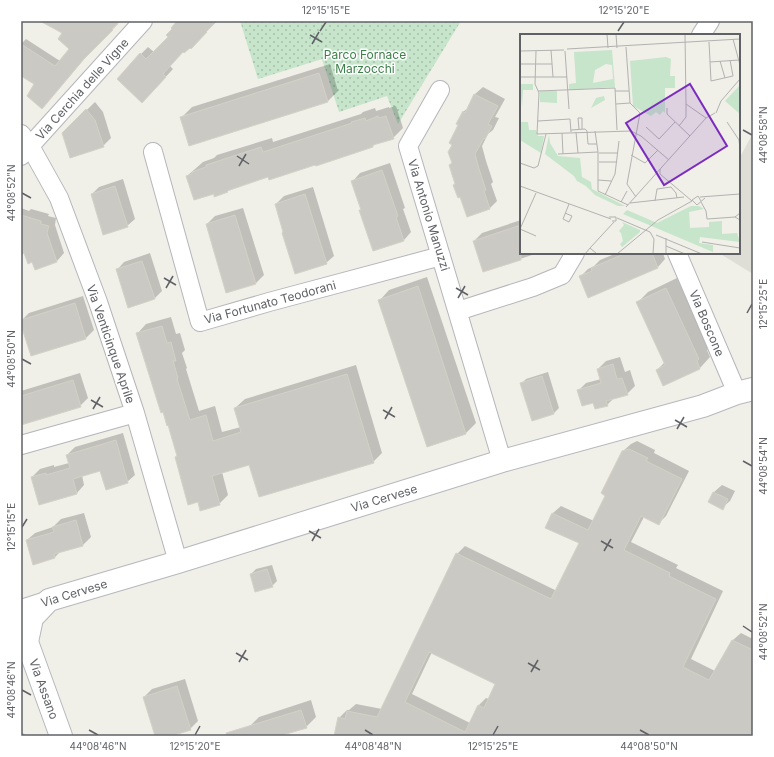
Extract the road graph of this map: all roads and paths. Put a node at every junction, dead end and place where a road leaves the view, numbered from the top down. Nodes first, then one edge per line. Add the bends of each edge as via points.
1 (143, 21) edge
2 (710, 21) edge
3 (702, 34) edge
4 (440, 90) dead end
5 (24, 145) edge
6 (153, 152) dead end
7 (574, 254) edge
8 (678, 254) edge
9 (441, 256) junction
10 (458, 311) junction
11 (748, 392) edge
12 (134, 413) junction
13 (21, 445) edge
14 (502, 461) junction
15 (178, 562) junction
16 (49, 600) junction
17 (21, 610) edge
18 (24, 638) edge
19 (61, 736) edge

1 - 5 street, Via Cerchia delle Vigne via 40,136
2 - 3 street
4 - 9 street, Via Antonio Manuzzi via 408,146
5 - 12 street, Via Venticinque Aprile via 59,198 98,302
6 - 9 street, Via Fortunato Teodorani via 200,322
7 - 10 street via 562,275
8 - 11 street, Via Boscone
9 - 10 street, Via Antonio Manuzzi
10 - 14 street, Via Antonio Manuzzi
11 - 14 street, Via Cervese
12 - 13 street
12 - 15 street, Via Venticinque Aprile
14 - 15 street, Via Cervese
15 - 16 street, Via Cervese
16 - 17 street, Via Cervese
16 - 18 street, Via Assano via 32,618
18 - 19 street, Via Assano

